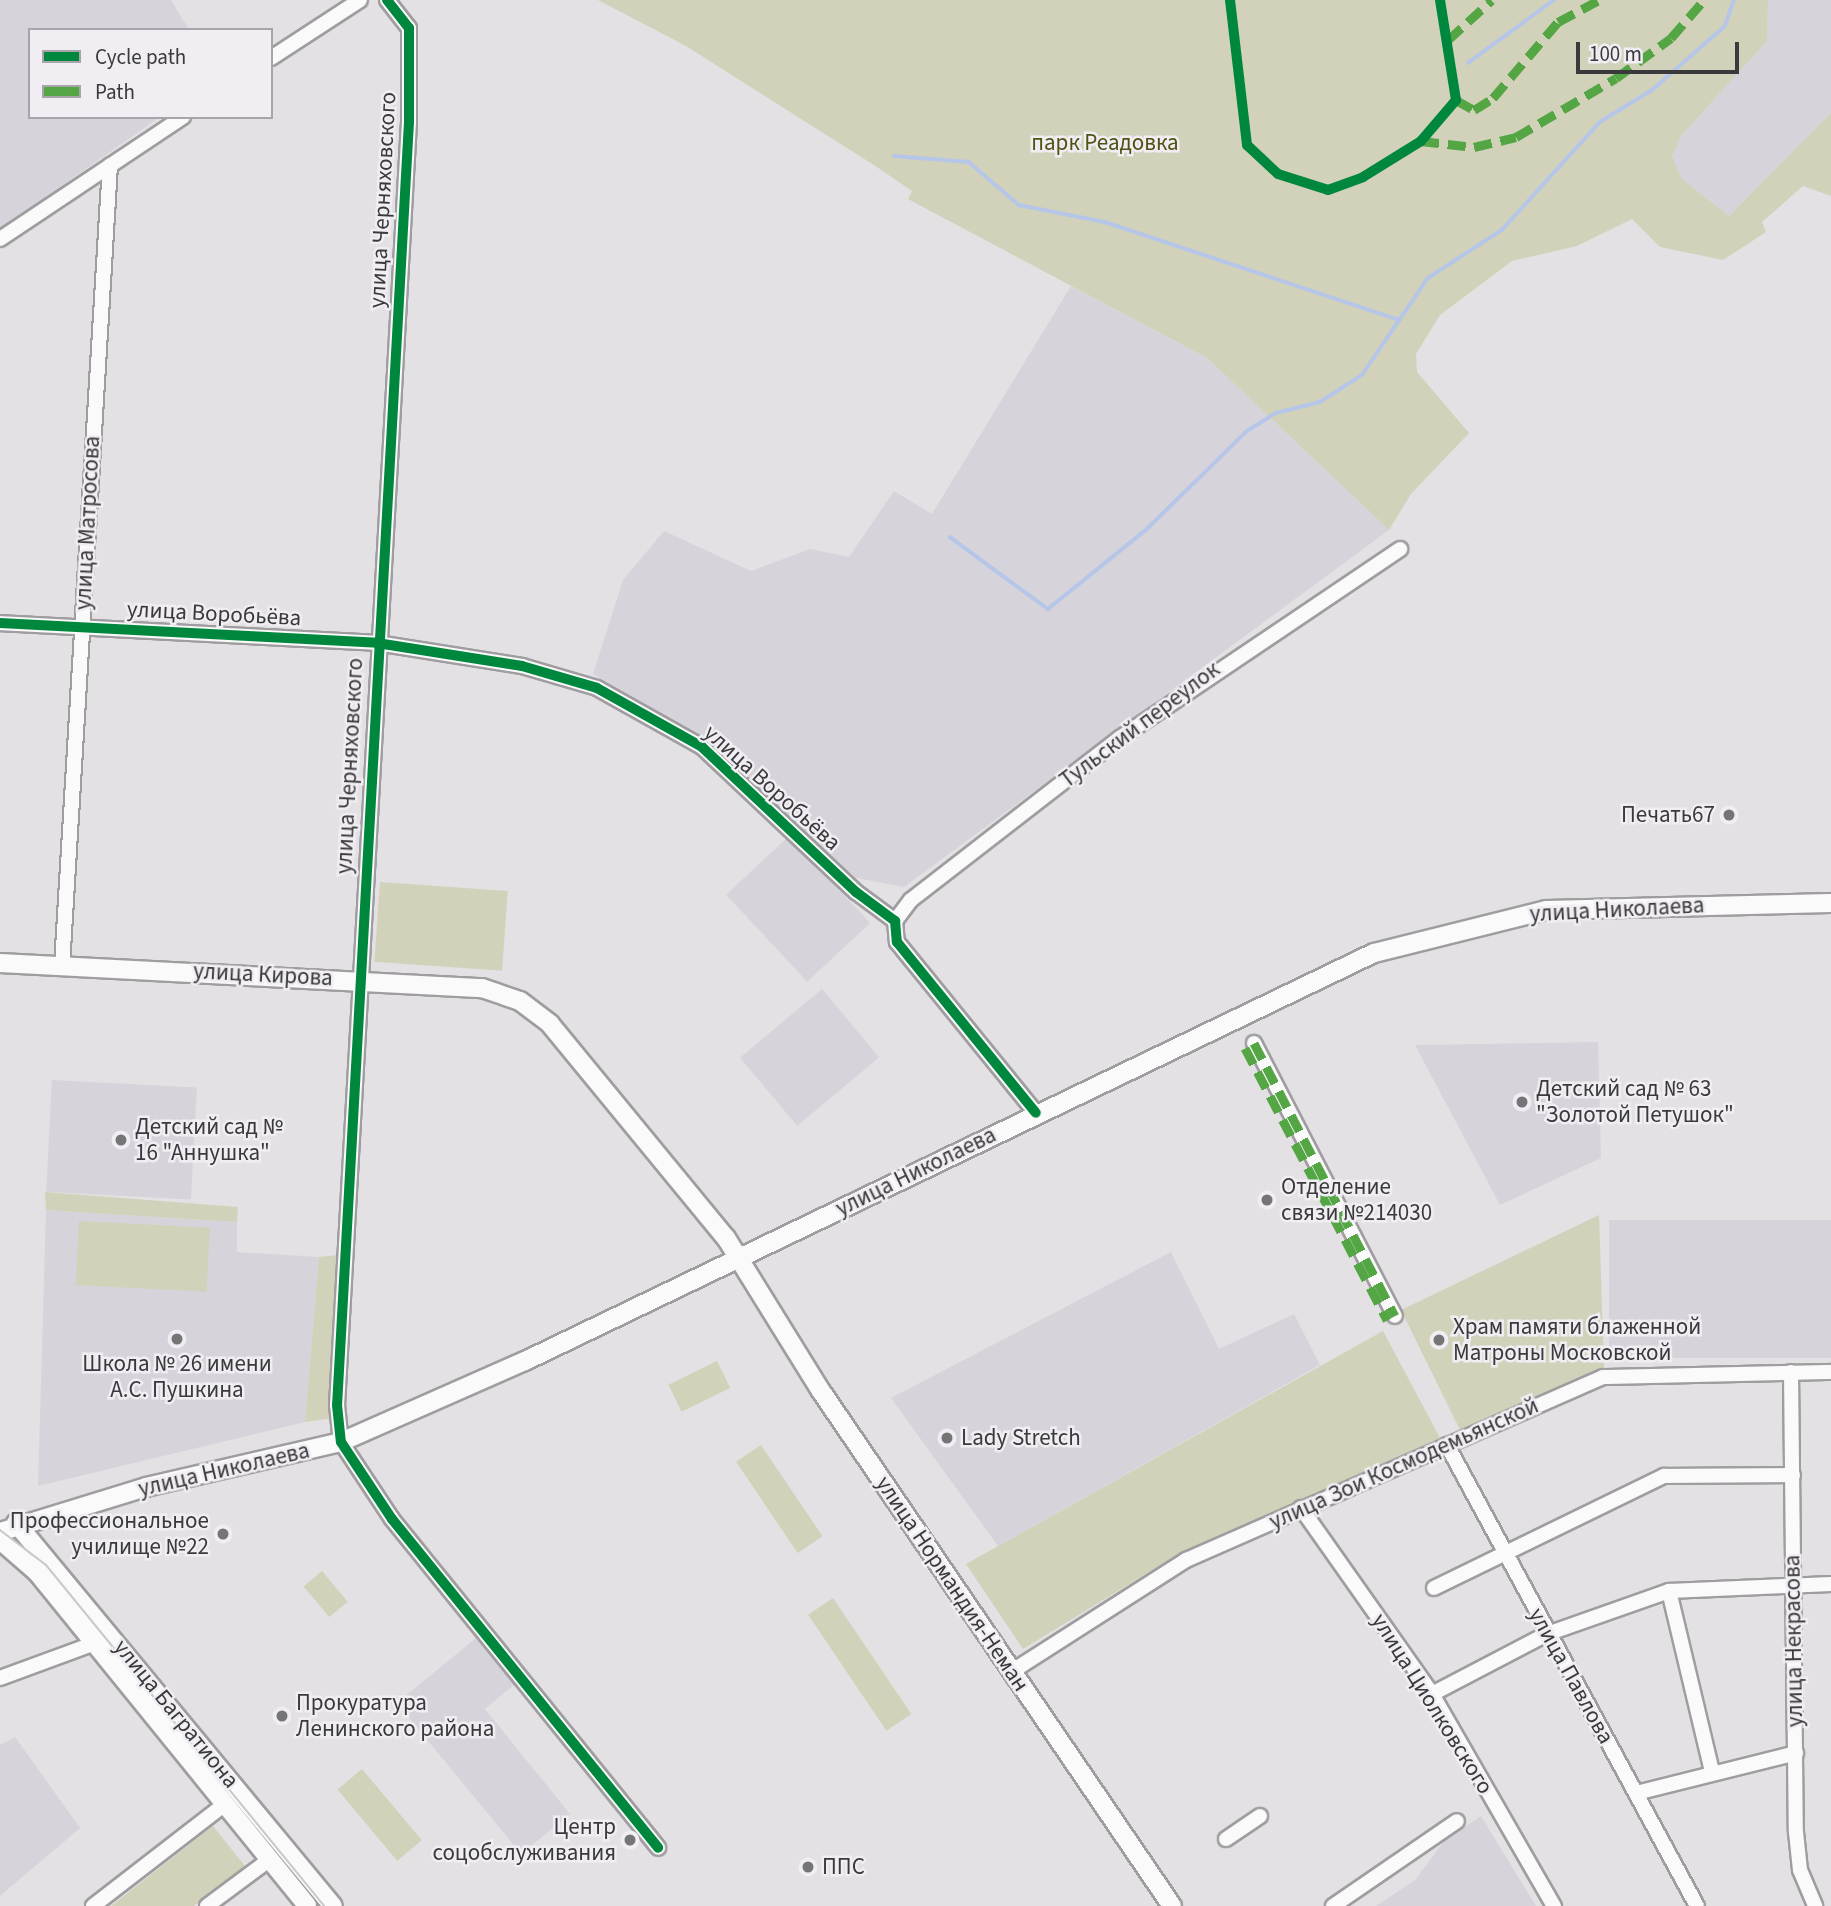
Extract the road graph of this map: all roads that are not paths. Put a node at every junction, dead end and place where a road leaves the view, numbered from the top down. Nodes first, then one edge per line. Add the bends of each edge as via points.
1 (360, 0) edge
2 (387, 0) edge
3 (273, 57) edge
4 (180, 119) edge
5 (110, 165) junction
6 (0, 239) edge
7 (1400, 548) dead end
8 (0, 623) edge
9 (82, 628) junction
10 (377, 643) junction
11 (1831, 903) edge
12 (895, 920) junction
13 (0, 963) edge
14 (62, 966) junction
15 (360, 979) junction
16 (1250, 1045) dead end
17 (1036, 1113) junction
18 (740, 1258) junction
19 (1391, 1318) dead end
20 (1791, 1372) junction
21 (1831, 1372) edge
22 (341, 1442) junction
23 (1447, 1445) junction
24 (1793, 1475) junction
25 (1301, 1508) junction
26 (61, 1510) junction
27 (15, 1525) edge
28 (0, 1532) edge
29 (8, 1545) edge
30 (1501, 1551) junction
31 (53, 1560) junction
32 (1831, 1584) edge
33 (1794, 1585) junction
34 (1434, 1588) dead end
35 (1669, 1591) junction
36 (1547, 1634) junction
37 (95, 1643) junction
38 (1011, 1672) junction
39 (0, 1678) edge
40 (1432, 1695) junction
41 (1796, 1753) junction
42 (1712, 1770) junction
43 (1636, 1793) junction
44 (225, 1804) junction
45 (1260, 1816) dead end
46 (1457, 1821) dead end
47 (1226, 1839) dead end
48 (658, 1848) dead end
49 (270, 1859) junction
50 (93, 1906) edge
51 (207, 1906) edge
52 (307, 1906) edge
53 (333, 1906) edge
54 (1172, 1906) edge
55 (1333, 1906) edge
56 (1555, 1906) edge
57 (1697, 1906) edge
58 (1815, 1906) edge

1 - 3 street
2 - 10 street, улица Черняховского via 400,12 411,50
4 - 5 street
5 - 6 street
5 - 9 street, улица Матросова
7 - 12 street, Тульский переулок via 1120,738 911,900
8 - 9 street, улица Воробьёва
9 - 10 street, улица Воробьёва
9 - 14 street, улица Матросова
10 - 12 street, улица Воробьёва via 522,666 597,688 702,747 856,892
10 - 15 street, улица Черняховского
11 - 17 main road, улица Николаева via 1546,911 1428,934 1347,965
12 - 17 street via 897,942
13 - 14 main road, улица Кирова
14 - 15 main road, улица Кирова
15 - 18 main road, улица Кирова via 482,988 520,1001 550,1024
15 - 22 street, улица Черняховского via 337,1405
16 - 19 street
17 - 18 main road, улица Николаева
18 - 22 main road, улица Николаева
18 - 38 main road, улица Нормандия-Неман via 821,1391
20 - 21 street, улица Зои Космодемьянской
20 - 23 street, улица Зои Космодемьянской via 1603,1377
20 - 24 street, улица Некрасова
22 - 26 main road, улица Николаева
22 - 48 street via 392,1519
23 - 25 street, улица Зои Космодемьянской
23 - 30 street, улица Павлова
24 - 30 street via 1664,1476
24 - 33 street, улица Некрасова
25 - 38 street, улица Зои Космодемьянской via 1186,1560
25 - 40 street, улица Циолковского
26 - 27 main road, улица Николаева
26 - 31 main road via 46,1536
27 - 28 main road, улица Николаева
27 - 29 main road
27 - 31 main road, улица Багратиона
29 - 37 main road, улица Багратиона
30 - 34 street
30 - 36 street, улица Павлова
31 - 53 main road, улица Багратиона
32 - 33 street
33 - 35 street
33 - 41 street, улица Некрасова
35 - 36 street
35 - 42 street
36 - 40 street
36 - 43 street, улица Павлова
37 - 39 street
37 - 44 main road, улица Багратиона
38 - 54 main road, улица Нормандия-Неман
40 - 56 street, улица Циолковского
41 - 42 street
41 - 58 street, улица Некрасова via 1800,1870
42 - 43 street
43 - 57 street, улица Павлова
44 - 49 main road, улица Багратиона
44 - 50 street
45 - 47 street
46 - 55 street
49 - 51 street
49 - 52 main road, улица Багратиона

